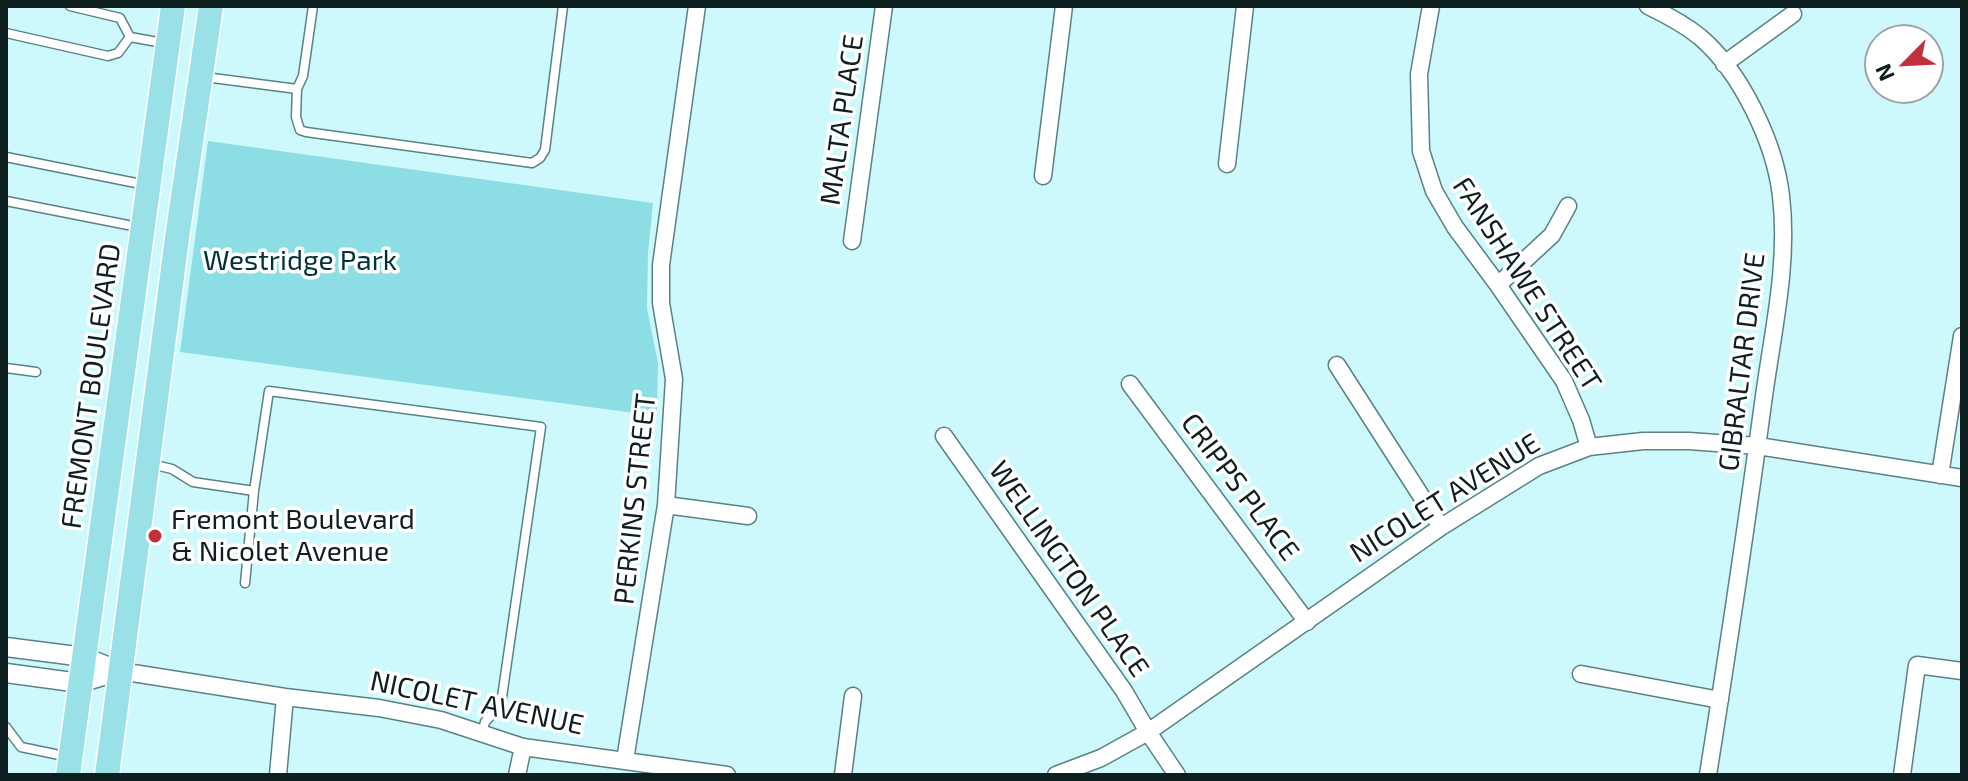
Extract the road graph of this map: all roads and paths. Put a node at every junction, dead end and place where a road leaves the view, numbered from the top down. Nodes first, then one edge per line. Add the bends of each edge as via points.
1 (70, 6) edge
2 (173, 6) edge
3 (211, 6) edge
4 (313, 6) edge
5 (563, 6) edge
6 (697, 6) edge
7 (884, 6) edge
8 (1064, 6) edge
9 (1245, 6) edge
10 (1431, 6) edge
11 (1648, 6) edge
12 (1793, 14) dead end
13 (6, 33) edge
14 (130, 37) junction
15 (168, 44) junction
16 (1724, 64) junction
17 (201, 77) junction
18 (297, 89) junction
19 (6, 157) edge
20 (1227, 164) dead end
21 (1043, 176) dead end
22 (149, 186) junction
23 (6, 201) edge
24 (1568, 206) dead end
25 (143, 228) junction
26 (852, 241) dead end
27 (1498, 285) junction
28 (1962, 336) edge
29 (1337, 365) dead end
30 (6, 368) edge
31 (36, 372) dead end
32 (1130, 384) dead end
33 (944, 436) dead end
34 (1758, 446) junction
35 (1589, 447) junction
36 (147, 464) junction
37 (1940, 475) junction
38 (1962, 478) edge
39 (254, 491) junction
40 (666, 505) junction
41 (748, 516) dead end
42 (1441, 527) junction
43 (245, 583) dead end
44 (1307, 622) junction
45 (6, 647) edge
46 (84, 657) junction
47 (120, 671) junction
48 (1962, 671) edge
49 (6, 673) edge
50 (1581, 674) dead end
51 (80, 683) junction
52 (853, 696) dead end
53 (285, 697) junction
54 (1720, 700) junction
55 (6, 727) edge
56 (1148, 732) junction
57 (482, 733) junction
58 (523, 747) junction
59 (625, 760) junction
60 (69, 766) edge
61 (107, 775) edge
62 (278, 775) edge
63 (517, 775) edge
64 (727, 775) edge
65 (843, 775) edge
66 (1056, 775) edge
67 (1177, 775) edge
68 (1708, 775) edge
69 (1902, 775) edge

1 - 14 lane via 120,18
2 - 15 main road, FREMONT BOULEVARD
3 - 17 main road
4 - 18 lane
5 - 18 lane via 545,150 532,163 306,132 296,117
6 - 40 street, PERKINS STREET via 661,265 661,303 674,379
7 - 26 street, MALTA PLACE
8 - 21 street
9 - 20 street
10 - 27 street, FANSHAWE STREET via 1419,74 1421,151 1434,191
11 - 16 street, GIBRALTAR DRIVE via 1674,18
12 - 16 street
13 - 14 lane via 108,56 118,53
14 - 15 lane
15 - 22 main road, FREMONT BOULEVARD
16 - 34 street, GIBRALTAR DRIVE via 1763,126 1781,195 1784,250
17 - 18 lane
17 - 36 main road
19 - 22 lane
22 - 25 main road, FREMONT BOULEVARD
23 - 25 lane
24 - 27 street via 1552,235
25 - 46 main road, FREMONT BOULEVARD
27 - 35 street, FANSHAWE STREET via 1564,381
28 - 37 street
29 - 42 street
30 - 31 lane
32 - 44 street, CRIPPS PLACE
33 - 56 street, WELLINGTON PLACE
34 - 35 street, NICOLET AVENUE via 1643,441
34 - 37 street, NICOLET AVENUE
34 - 54 street, GIBRALTAR DRIVE
35 - 42 street, NICOLET AVENUE via 1539,466
36 - 39 lane via 172,469 193,482
36 - 47 main road
37 - 38 street, NICOLET AVENUE
39 - 43 lane
39 - 57 lane via 269,391 541,427 501,704
40 - 41 street
40 - 59 street, PERKINS STREET
42 - 44 street, NICOLET AVENUE
44 - 56 street, NICOLET AVENUE
45 - 46 street, NICOLET AVENUE
46 - 47 street, NICOLET AVENUE
46 - 51 main road, FREMONT BOULEVARD
47 - 51 street, NICOLET AVENUE
47 - 53 street, NICOLET AVENUE
47 - 61 main road
48 - 69 street via 1917,665
49 - 51 street, NICOLET AVENUE
50 - 54 street
51 - 60 main road, FREMONT BOULEVARD
52 - 65 street
53 - 57 street, NICOLET AVENUE via 379,708
53 - 62 street
54 - 68 street, GIBRALTAR DRIVE
55 - 60 lane via 21,747
56 - 66 street, NICOLET AVENUE
56 - 67 street, WELLINGTON PLACE
57 - 58 street, NICOLET AVENUE
58 - 59 street, NICOLET AVENUE
58 - 63 street
59 - 64 street, NICOLET AVENUE

